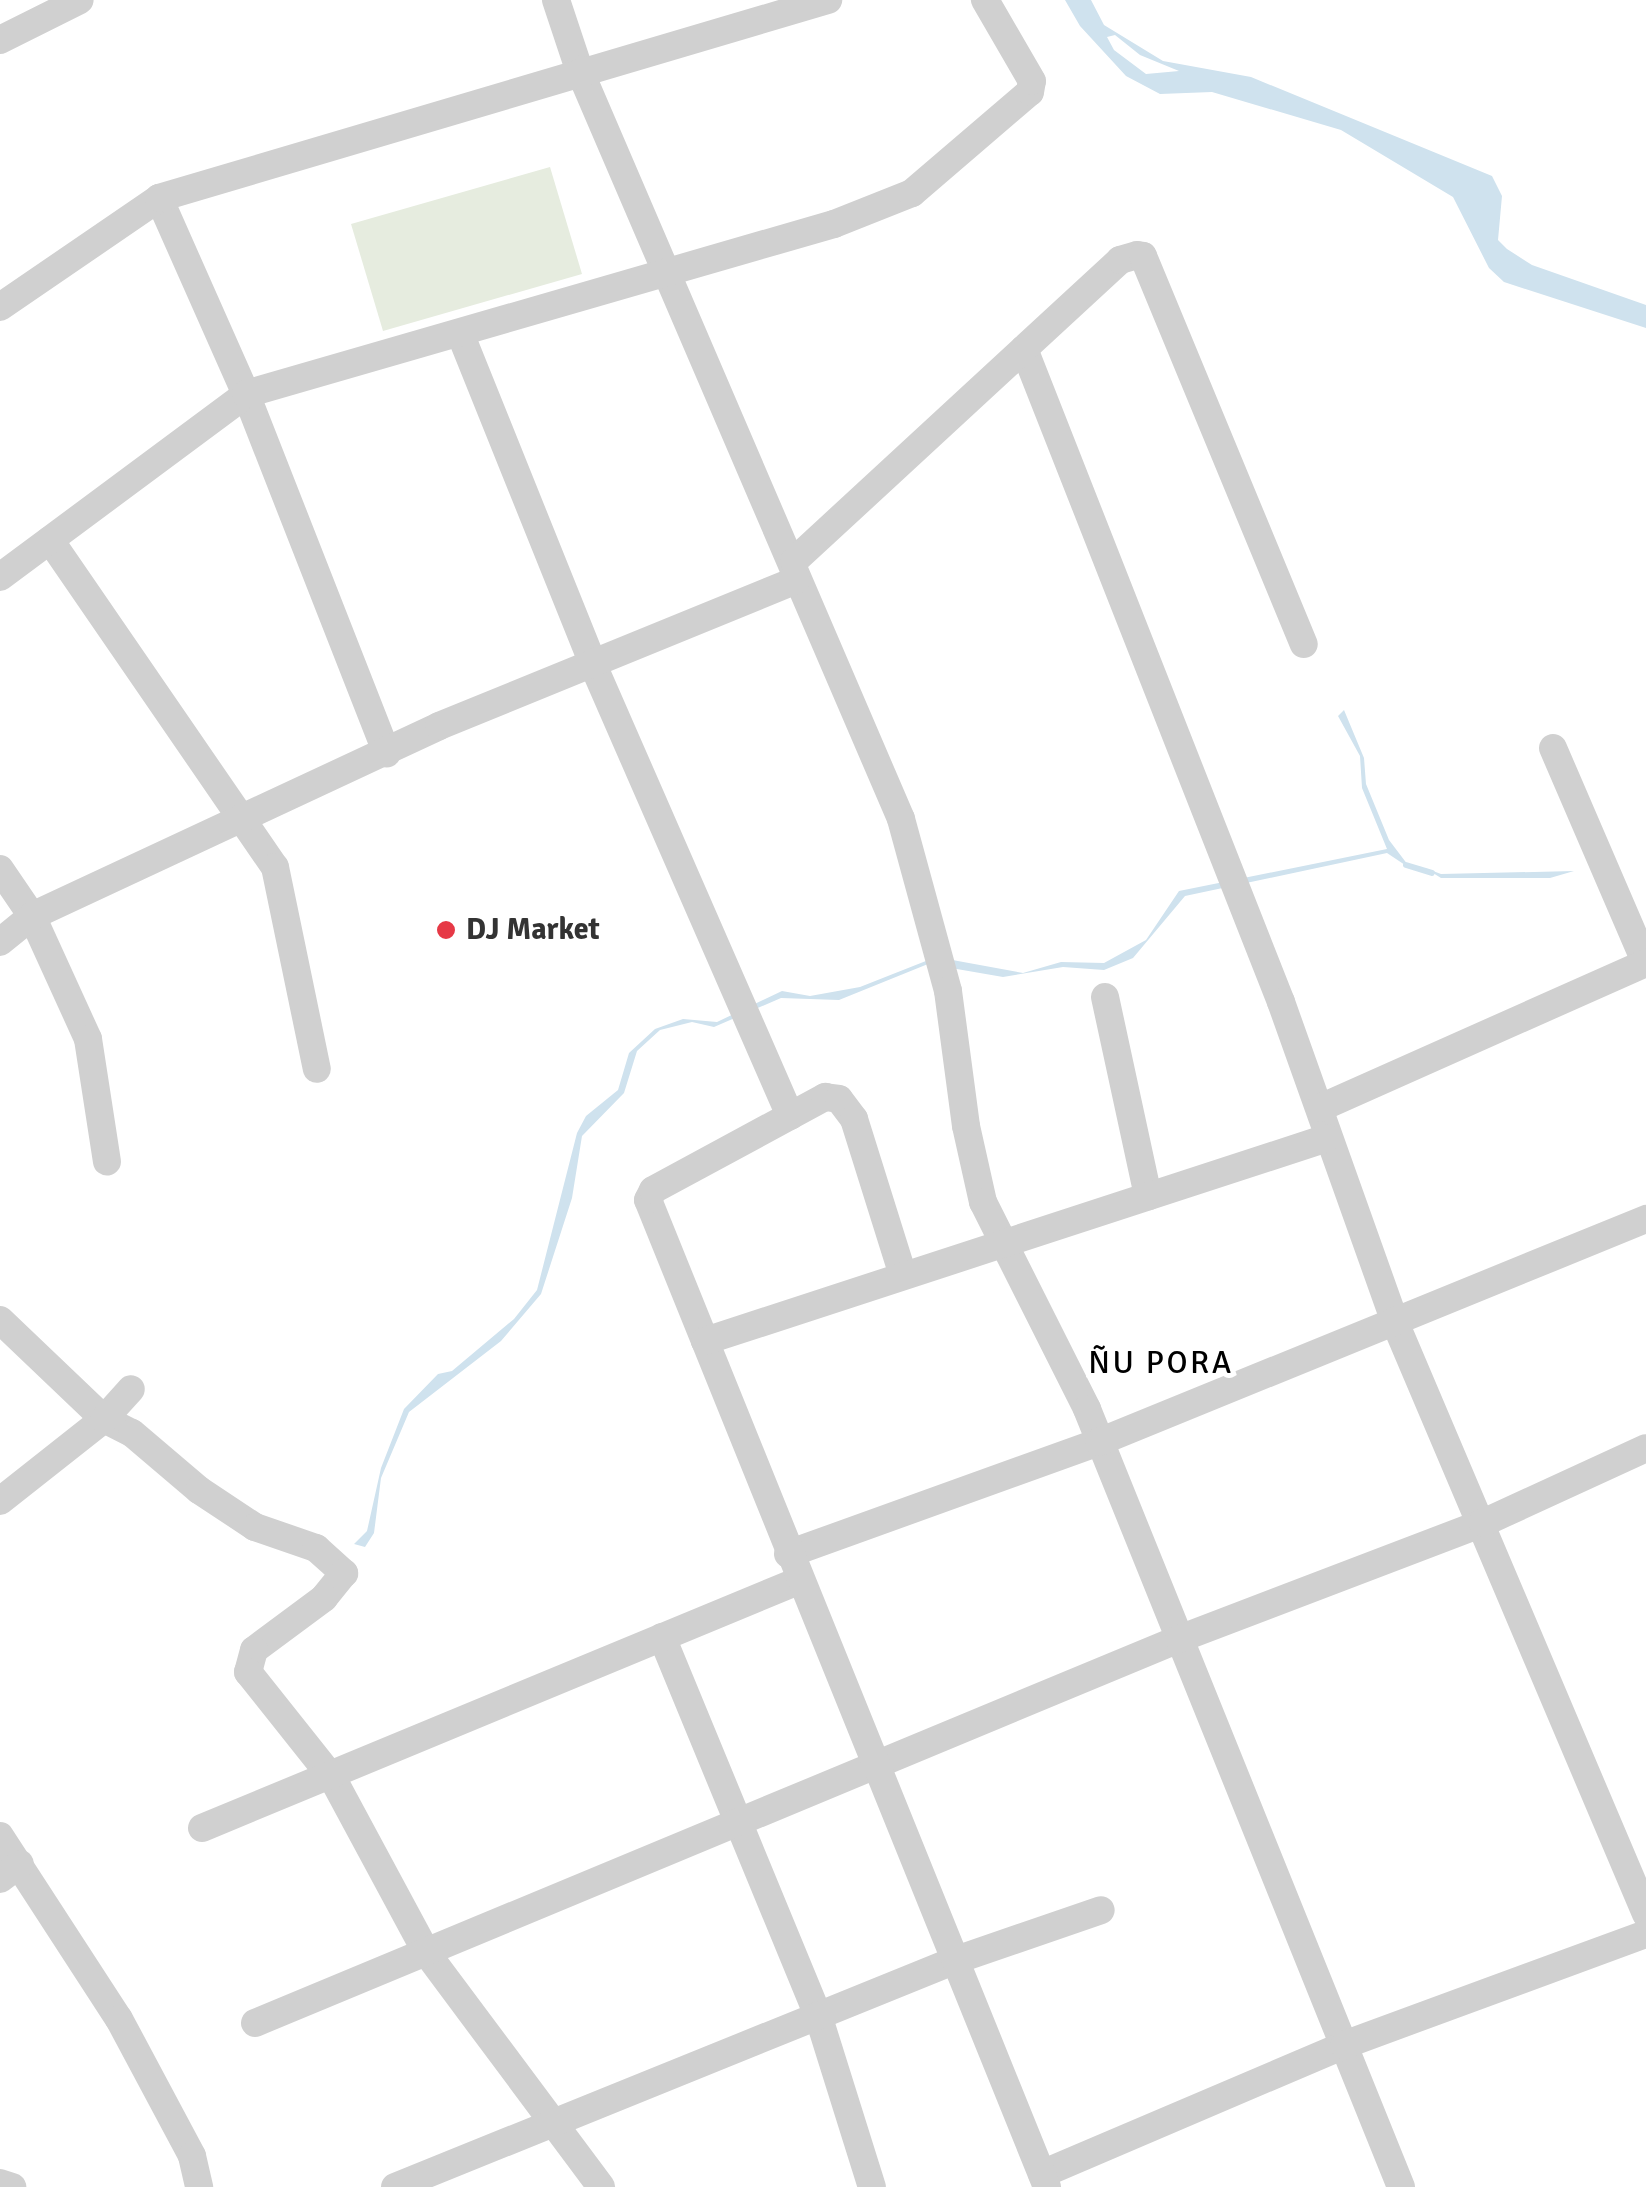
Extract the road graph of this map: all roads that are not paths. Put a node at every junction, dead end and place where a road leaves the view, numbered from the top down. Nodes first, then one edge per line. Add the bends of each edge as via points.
1 (80, 0) edge
2 (556, 0) edge
3 (828, 0) edge
4 (985, 0) edge
5 (0, 40) edge
6 (579, 69) junction
7 (159, 198) junction
8 (670, 272) junction
9 (0, 306) edge
10 (460, 333) junction
11 (1024, 349) junction
12 (246, 394) junction
13 (50, 540) junction
14 (795, 570) junction
15 (0, 577) edge
16 (1304, 644) dead end
17 (594, 667) junction
18 (1553, 748) dead end
19 (387, 752) junction
20 (244, 818) junction
21 (0, 868) edge
22 (32, 916) junction
23 (0, 942) edge
24 (1646, 964) edge
25 (1105, 997) dead end
26 (316, 1069) dead end
27 (1320, 1108) junction
28 (790, 1116) junction
29 (1327, 1138) junction
30 (107, 1162) dead end
31 (1148, 1196) junction
32 (1646, 1218) edge
33 (1004, 1243) junction
34 (904, 1275) junction
35 (0, 1320) edge
36 (1394, 1320) junction
37 (706, 1341) junction
38 (131, 1389) dead end
39 (104, 1419) junction
40 (1098, 1442) junction
41 (1646, 1448) edge
42 (0, 1501) edge
43 (1483, 1523) junction
44 (788, 1554) junction
45 (798, 1582) junction
46 (662, 1637) junction
47 (1179, 1639) junction
48 (879, 1768) junction
49 (333, 1779) junction
50 (736, 1823) junction
51 (202, 1828) dead end
52 (0, 1836) edge
53 (10, 1871) edge
54 (1101, 1910) dead end
55 (1646, 1914) edge
56 (1646, 1934) edge
57 (426, 1952) junction
58 (956, 1960) junction
59 (818, 2015) junction
60 (254, 2023) dead end
61 (1344, 2045) junction
62 (546, 2122) junction
63 (1045, 2180) edge
64 (0, 2183) edge
65 (12, 2187) edge
66 (199, 2187) edge
67 (395, 2187) edge
68 (601, 2187) edge
69 (872, 2187) edge
70 (1402, 2187) edge

1 - 5 street
2 - 6 street
3 - 6 street
4 - 8 street via 1032,86 940,171 891,204
6 - 7 street
6 - 8 street
7 - 9 street
7 - 12 street
8 - 10 street
8 - 14 street
10 - 12 street
10 - 17 street
11 - 14 street
11 - 16 street via 1120,260 1143,256
11 - 27 street
12 - 13 street
12 - 19 street
13 - 15 street
13 - 20 street
14 - 17 street
14 - 33 street via 901,819 948,991 984,1202
17 - 19 street
17 - 28 street
18 - 24 street
19 - 20 street
20 - 22 street
20 - 26 street via 275,867
21 - 22 street
22 - 23 street
22 - 30 street via 88,1039
24 - 27 street
25 - 31 street
27 - 29 street
28 - 34 street via 825,1098 848,1108
28 - 37 street via 654,1190 648,1200
29 - 31 street
29 - 36 street
31 - 33 street
32 - 36 street
33 - 34 street
33 - 40 street via 1029,1284
34 - 37 street
35 - 39 street
36 - 40 street
36 - 43 street
37 - 44 street
38 - 39 street
39 - 42 street
39 - 49 street via 255,1526 316,1548 344,1573 324,1598 254,1650 248,1672
40 - 44 street
40 - 47 street
41 - 43 street
43 - 47 street
43 - 55 street
44 - 45 street
45 - 46 street
45 - 48 street
46 - 49 street
46 - 50 street
47 - 48 street
47 - 61 street
48 - 50 street
48 - 58 street
49 - 51 street
49 - 57 street
50 - 57 street
50 - 59 street
52 - 53 street
53 - 66 street via 119,2018 192,2156
54 - 58 street
56 - 61 street
57 - 60 street
57 - 62 street
58 - 59 street
58 - 63 street
59 - 62 street
59 - 69 street
61 - 63 street
61 - 70 street
62 - 67 street
62 - 68 street
64 - 65 street

